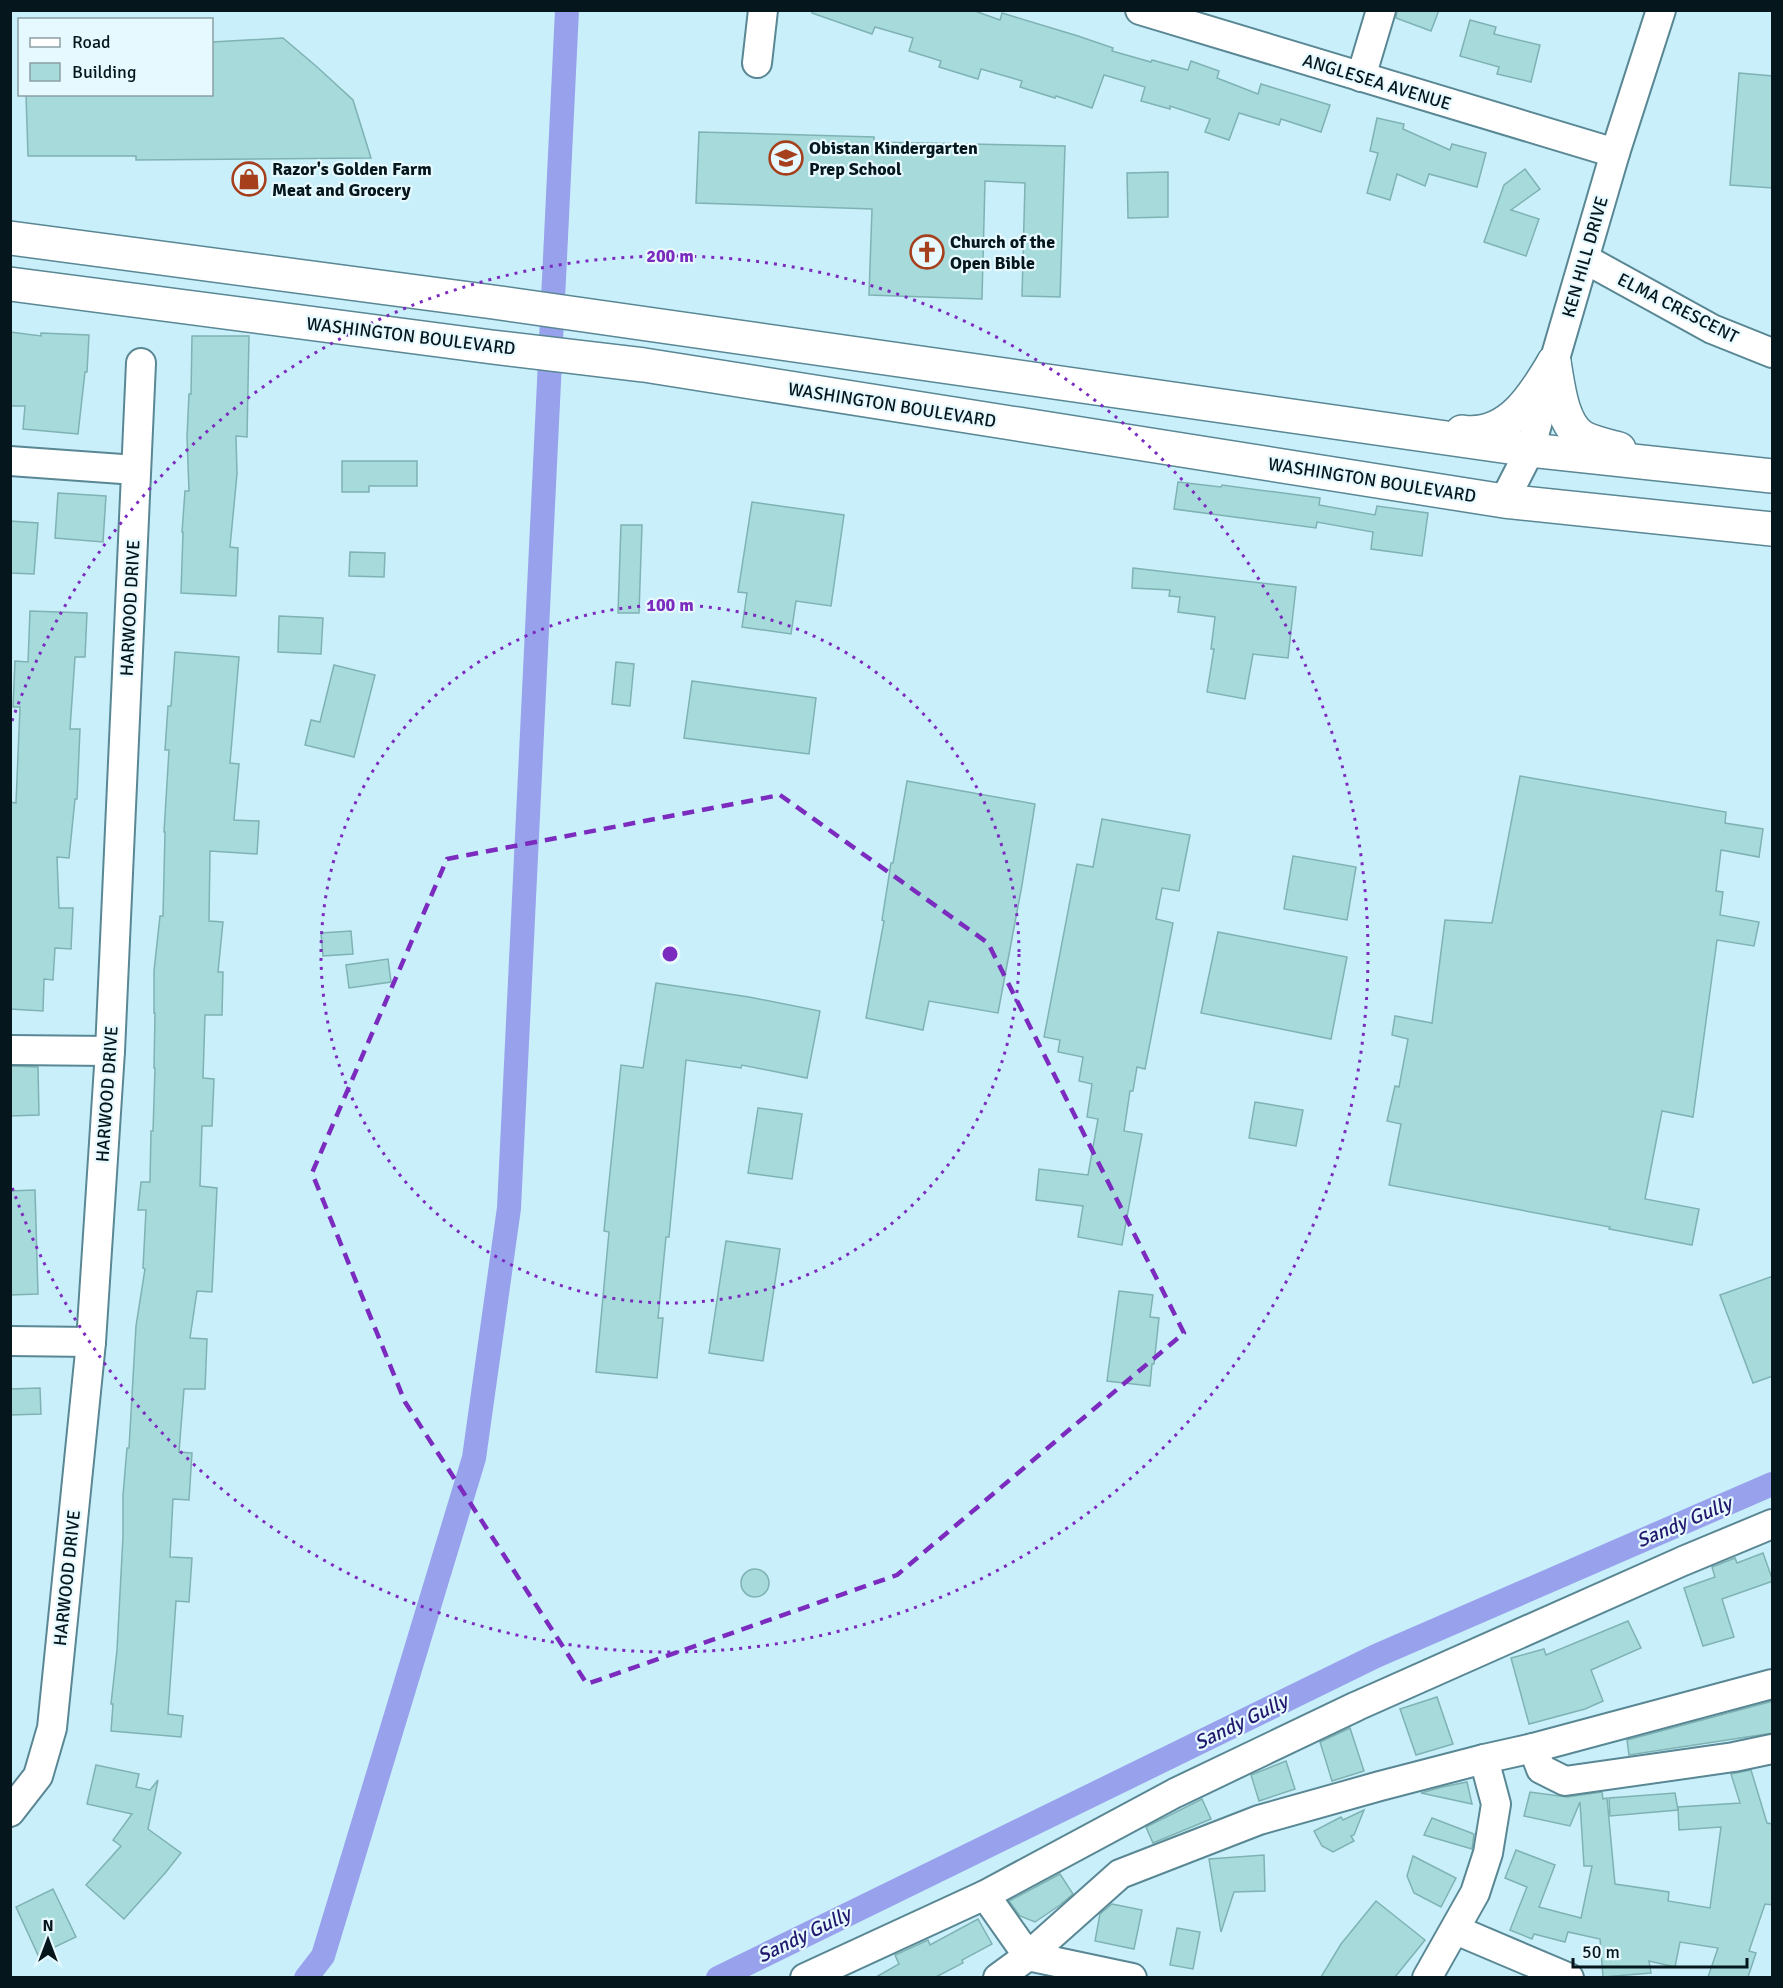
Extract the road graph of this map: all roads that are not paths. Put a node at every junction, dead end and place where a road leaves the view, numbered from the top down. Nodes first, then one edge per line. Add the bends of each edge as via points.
1 (763, 10) edge
2 (1140, 10) edge
3 (1382, 10) edge
4 (1660, 10) edge
5 (757, 63) dead end
6 (1361, 77) junction
7 (1615, 153) junction
8 (10, 238) edge
9 (1585, 259) junction
10 (10, 284) edge
11 (1773, 353) edge
12 (1554, 362) junction
13 (141, 363) dead end
14 (1390, 430) junction
15 (1530, 450) junction
16 (10, 461) edge
17 (1666, 466) junction
18 (136, 470) junction
19 (1773, 476) edge
20 (1504, 501) junction
21 (1773, 529) edge
22 (10, 1050) edge
23 (110, 1051) junction
24 (10, 1341) edge
25 (91, 1342) junction
26 (1773, 1524) edge
27 (1773, 1684) edge
28 (1533, 1748) junction
29 (1773, 1749) edge
30 (1484, 1759) junction
31 (10, 1812) edge
32 (985, 1895) junction
33 (1456, 1930) junction
34 (1012, 1970) edge
35 (805, 1977) edge
36 (1132, 1977) edge
37 (1427, 1977) edge
38 (1569, 1977) edge

1 - 5 street
2 - 6 street, ANGLESEA AVENUE
3 - 6 street
4 - 7 street, KEN HILL DRIVE
6 - 7 street, ANGLESEA AVENUE
7 - 9 street, KEN HILL DRIVE
8 - 14 highway via 646,323
9 - 11 street, ELMA CRESCENT via 1712,329
9 - 12 street, KEN HILL DRIVE
10 - 20 highway, WASHINGTON BOULEVARD via 644,365
12 - 14 highway via 1540,386 1505,424 1468,433 1427,427
12 - 15 street, KEN HILL DRIVE
12 - 17 highway via 1560,401 1581,436
13 - 18 street, HARWOOD DRIVE
14 - 15 highway
15 - 17 highway
15 - 20 street, KEN HILL DRIVE
16 - 18 street
17 - 19 highway
18 - 23 street, HARWOOD DRIVE
20 - 21 highway, WASHINGTON BOULEVARD
22 - 23 street
23 - 25 street, HARWOOD DRIVE
24 - 25 street
25 - 31 street, HARWOOD DRIVE via 52,1728 38,1776
26 - 32 street via 1357,1706 1175,1793
27 - 28 street
28 - 29 street via 1542,1769 1565,1780
28 - 30 street
30 - 33 street via 1496,1804 1488,1853 1475,1893
30 - 34 street via 1259,1820 1120,1874
32 - 34 street
32 - 35 street
33 - 37 street
33 - 38 street
34 - 36 street

